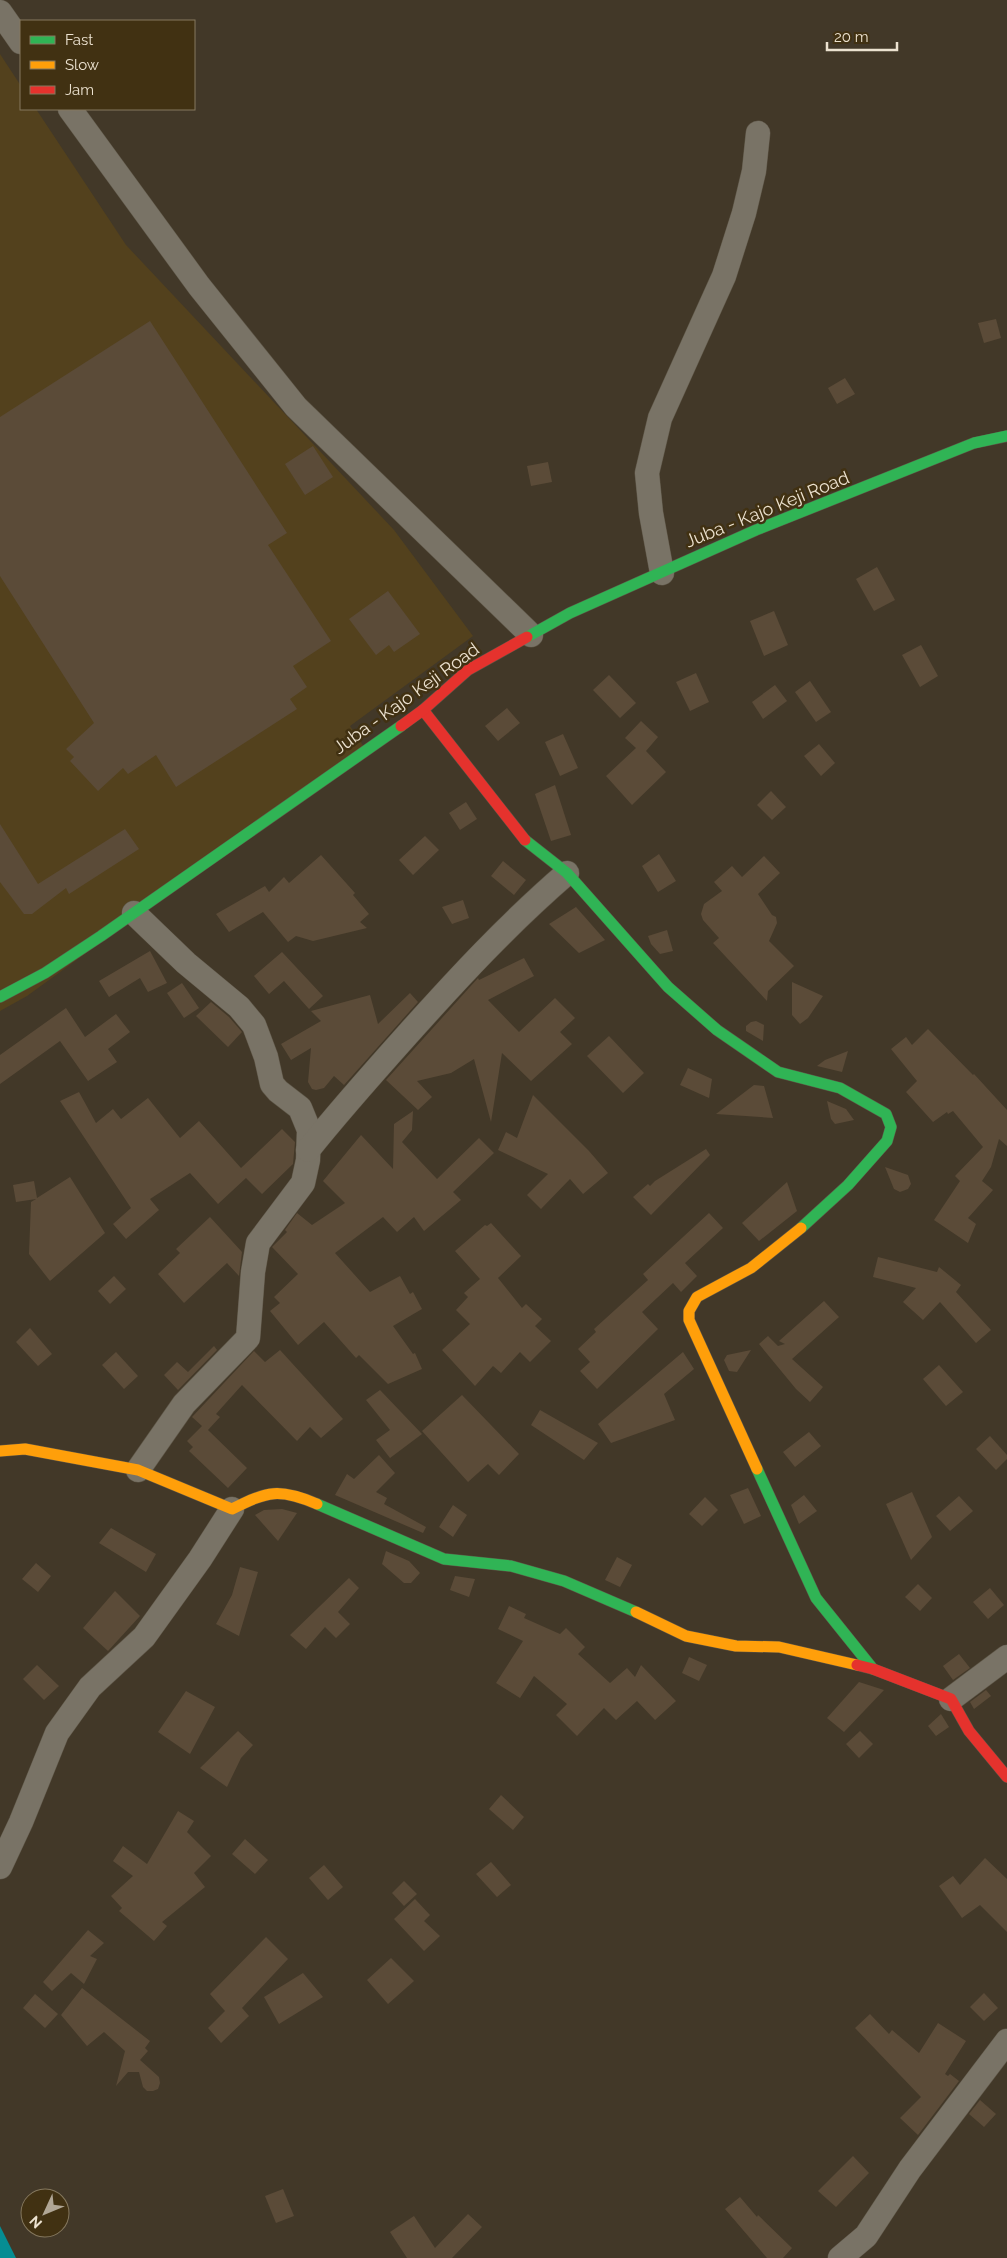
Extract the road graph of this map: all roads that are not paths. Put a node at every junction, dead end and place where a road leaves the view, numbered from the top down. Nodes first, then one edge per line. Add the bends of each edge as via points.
1 (0, 12) edge
2 (20, 41) edge
3 (71, 110) edge
4 (758, 133) dead end
5 (1007, 436) edge
6 (662, 572) junction
7 (531, 635) junction
8 (423, 710) junction
9 (567, 873) junction
10 (134, 912) junction
11 (0, 997) edge
12 (308, 1150) junction
13 (0, 1452) edge
14 (138, 1470) junction
15 (232, 1509) junction
16 (1007, 1657) edge
17 (873, 1669) junction
18 (951, 1698) junction
19 (1007, 1777) edge
20 (0, 1867) edge
21 (1007, 2041) edge
22 (840, 2258) edge

1 - 2 street
3 - 7 street via 199,286 296,406
4 - 6 street via 744,213 724,276 660,418 647,473 650,513
5 - 6 street, Juba - Kajo Keji Road via 974,443 756,530
6 - 7 street, Juba - Kajo Keji Road via 570,613
7 - 8 street, Juba - Kajo Keji Road via 468,670
8 - 9 street via 521,837
8 - 10 street, Juba - Kajo Keji Road
9 - 12 street via 469,966
9 - 17 street via 668,987 717,1030 778,1072 840,1088 886,1114 891,1126 888,1141 848,1185 751,1268 698,1297 689,1311 689,1320 816,1598
10 - 11 street, Juba - Kajo Keji Road via 45,973
10 - 12 street via 186,963 239,1007 254,1025 272,1084 300,1108 309,1130
12 - 14 street via 303,1183 258,1243 248,1338 184,1404
13 - 14 street via 25,1449
14 - 15 street
15 - 17 street via 260,1495 284,1493 310,1501 444,1559 511,1566 564,1582 600,1595 686,1636 736,1646 779,1646
15 - 20 street via 144,1637 90,1686 56,1733
16 - 18 street
17 - 18 street
18 - 19 street via 968,1731
21 - 22 street via 910,2169 866,2236

